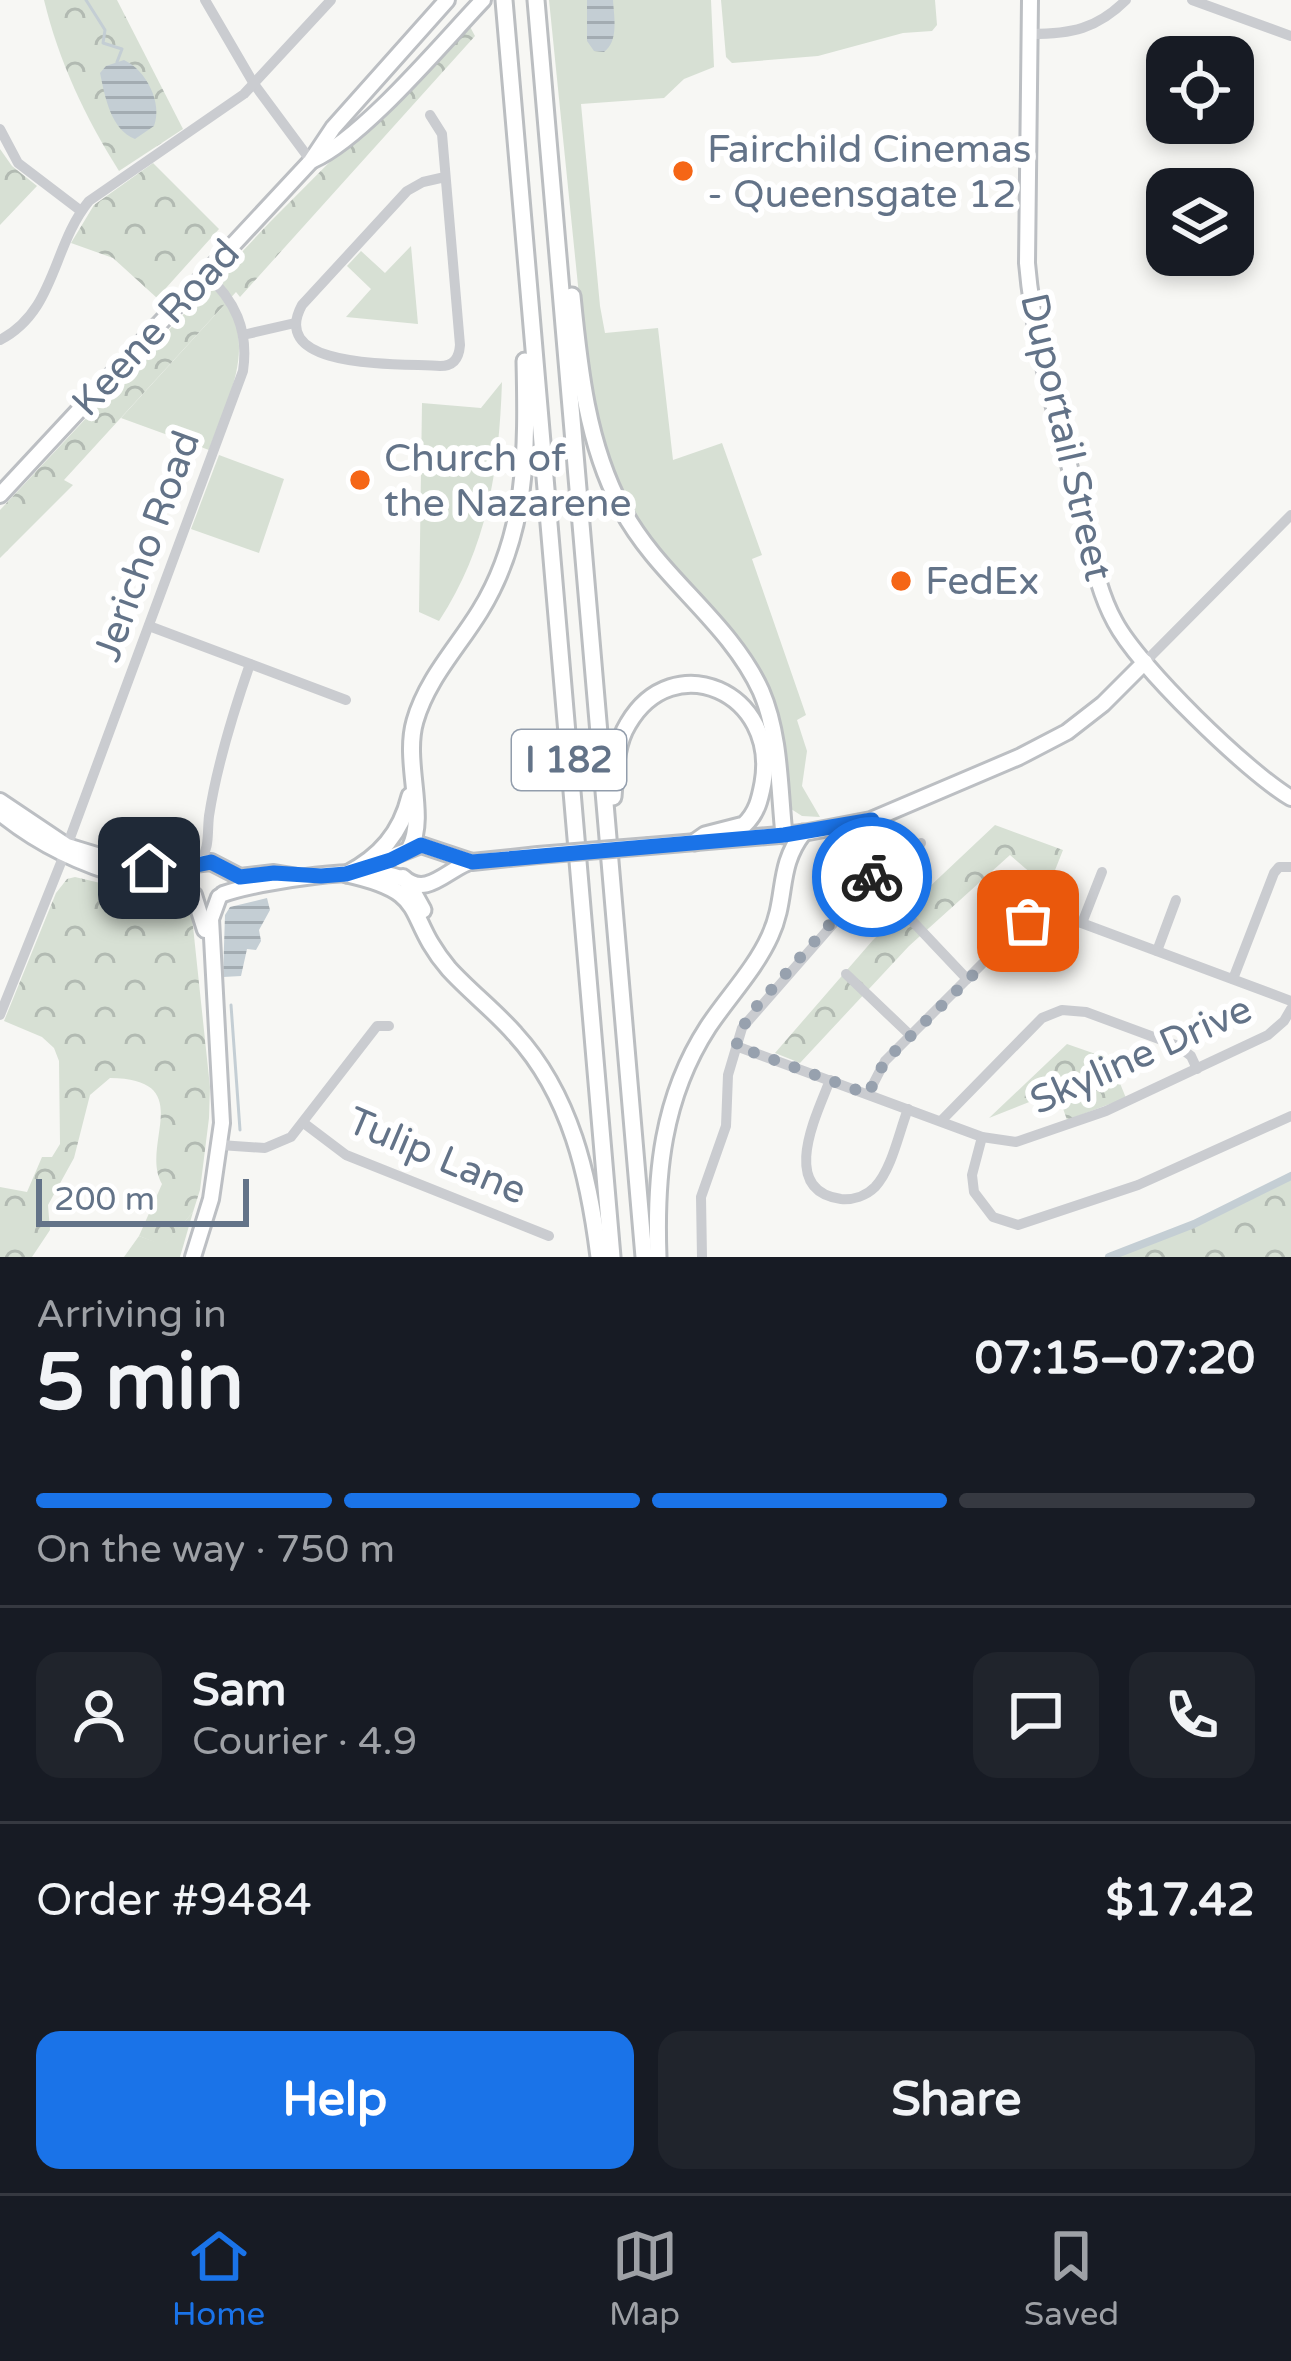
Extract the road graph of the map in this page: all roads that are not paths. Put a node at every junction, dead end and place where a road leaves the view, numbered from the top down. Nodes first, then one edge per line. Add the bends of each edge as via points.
1 (205, 0) edge
2 (332, 0) edge
3 (447, 0) edge
4 (483, 0) edge
5 (504, 0) edge
6 (536, 0) edge
7 (1030, 0) edge
8 (1126, 0) edge
9 (1192, 0) edge
10 (1030, 34) junction
11 (1291, 36) edge
12 (254, 84) junction
13 (430, 115) dead end
14 (0, 129) edge
15 (311, 160) junction
16 (550, 163) junction
17 (446, 177) junction
18 (81, 211) junction
19 (526, 262) junction
20 (205, 273) junction
21 (295, 323) junction
22 (243, 335) junction
23 (0, 340) edge
24 (0, 495) edge
25 (1291, 515) edge
26 (149, 626) junction
27 (1144, 662) junction
28 (250, 664) junction
29 (346, 700) dead end
30 (412, 784) junction
31 (215, 795) junction
32 (1291, 798) edge
33 (0, 801) edge
34 (0, 813) edge
35 (872, 820) junction
36 (803, 833) junction
37 (784, 835) junction
38 (695, 842) junction
39 (921, 843) dead end
40 (66, 851) junction
41 (407, 851) junction
42 (472, 862) junction
43 (198, 865) junction
44 (1291, 867) edge
45 (223, 868) junction
46 (1102, 872) dead end
47 (346, 874) junction
48 (298, 877) junction
49 (406, 882) junction
50 (986, 886) dead end
51 (613, 890) junction
52 (192, 893) junction
53 (221, 896) junction
54 (1176, 900) dead end
55 (1082, 923) junction
56 (1022, 924) junction
57 (430, 941) junction
58 (1157, 951) junction
59 (212, 960) junction
60 (846, 974) dead end
61 (967, 979) junction
62 (1233, 979) junction
63 (1291, 1005) edge
64 (0, 1015) edge
65 (389, 1026) dead end
66 (910, 1034) junction
67 (736, 1046) junction
68 (1197, 1069) junction
69 (830, 1080) junction
70 (868, 1094) junction
71 (908, 1109) junction
72 (1291, 1116) edge
73 (941, 1121) junction
74 (305, 1124) junction
75 (982, 1137) junction
76 (220, 1144) junction
77 (549, 1236) dead end
78 (193, 1257) edge
79 (599, 1257) edge
80 (612, 1257) edge
81 (644, 1257) edge
82 (658, 1257) edge
83 (701, 1257) edge

1 - 12 street
2 - 12 street
3 - 15 main road, Keene Road
4 - 15 main road, Keene Road via 332,152
5 - 19 highway, I 182
6 - 16 highway, I 182
7 - 10 main road, Duportail Street
8 - 10 street via 1089,28
9 - 11 street
10 - 27 main road, Duportail Street via 1033,312 1102,592
12 - 15 street
12 - 18 street
13 - 17 street via 442,134
14 - 18 street via 18,164
15 - 20 main road, Keene Road
16 - 37 highway via 598,452 644,545 760,689
16 - 51 highway, I 182
17 - 21 street via 407,191 302,305
17 - 21 street via 455,362 321,356 299,339
18 - 23 street via 36,311
19 - 30 highway via 519,516 492,590 422,700 410,743
19 - 80 highway, I 182
20 - 22 street via 232,302
20 - 24 main road, Keene Road
21 - 22 street
22 - 26 street, Jericho Road via 239,382
25 - 27 street
26 - 28 street
26 - 40 street, Jericho Road
27 - 32 main road, Duportail Street
27 - 35 main road via 1067,732
28 - 29 street
28 - 31 street
30 - 41 highway via 417,830
30 - 47 highway via 392,838
31 - 43 street
31 - 45 street
33 - 40 main road
34 - 40 main road
35 - 36 main road
35 - 67 street via 878,844 870,880 748,1016
36 - 37 main road
36 - 82 highway via 787,856 768,941 699,1041 674,1096 658,1171
37 - 38 main road
38 - 42 main road, bridge
38 - 51 highway via 751,818 766,760 759,729 742,706 692,685 657,694 624,730 613,802
39 - 61 street via 905,866 899,907
40 - 43 main road via 149,868
40 - 52 main road
40 - 64 street, Jericho Road
41 - 42 main road via 428,846
41 - 47 main road
41 - 49 main road via 400,865
42 - 49 main road via 425,886
43 - 45 main road
43 - 52 main road via 189,875
44 - 62 street via 1274,873
45 - 48 main road via 242,877
45 - 53 main road
46 - 55 street
47 - 48 main road
47 - 49 main road via 387,873
47 - 57 highway via 403,894
48 - 53 main road
49 - 57 highway
50 - 56 street
51 - 81 highway, I 182
52 - 53 main road via 209,901
52 - 59 main road
53 - 59 main road via 212,914
54 - 58 street
55 - 56 street via 1053,916
55 - 58 street
56 - 61 street
57 - 79 highway via 554,1089 579,1151
58 - 62 street
59 - 76 main road
60 - 66 street
61 - 66 street
62 - 63 street
63 - 68 street, Skyline Drive via 1277,1030
65 - 74 street via 375,1028
66 - 70 street
67 - 69 street, Skyline Drive
67 - 83 street via 726,1126 700,1197
68 - 73 street via 1178,1046 1063,1010 1042,1018
68 - 75 street, Skyline Drive via 1025,1140
69 - 70 street, Skyline Drive
69 - 71 street via 805,1152 813,1183 829,1196 858,1197 879,1183
70 - 71 street, Skyline Drive
71 - 73 street, Skyline Drive
72 - 75 street via 1138,1185 1018,1225 993,1217 974,1192
73 - 75 street, Skyline Drive
74 - 76 street via 266,1148
74 - 77 street, Tulip Lane via 346,1155
76 - 78 main road

